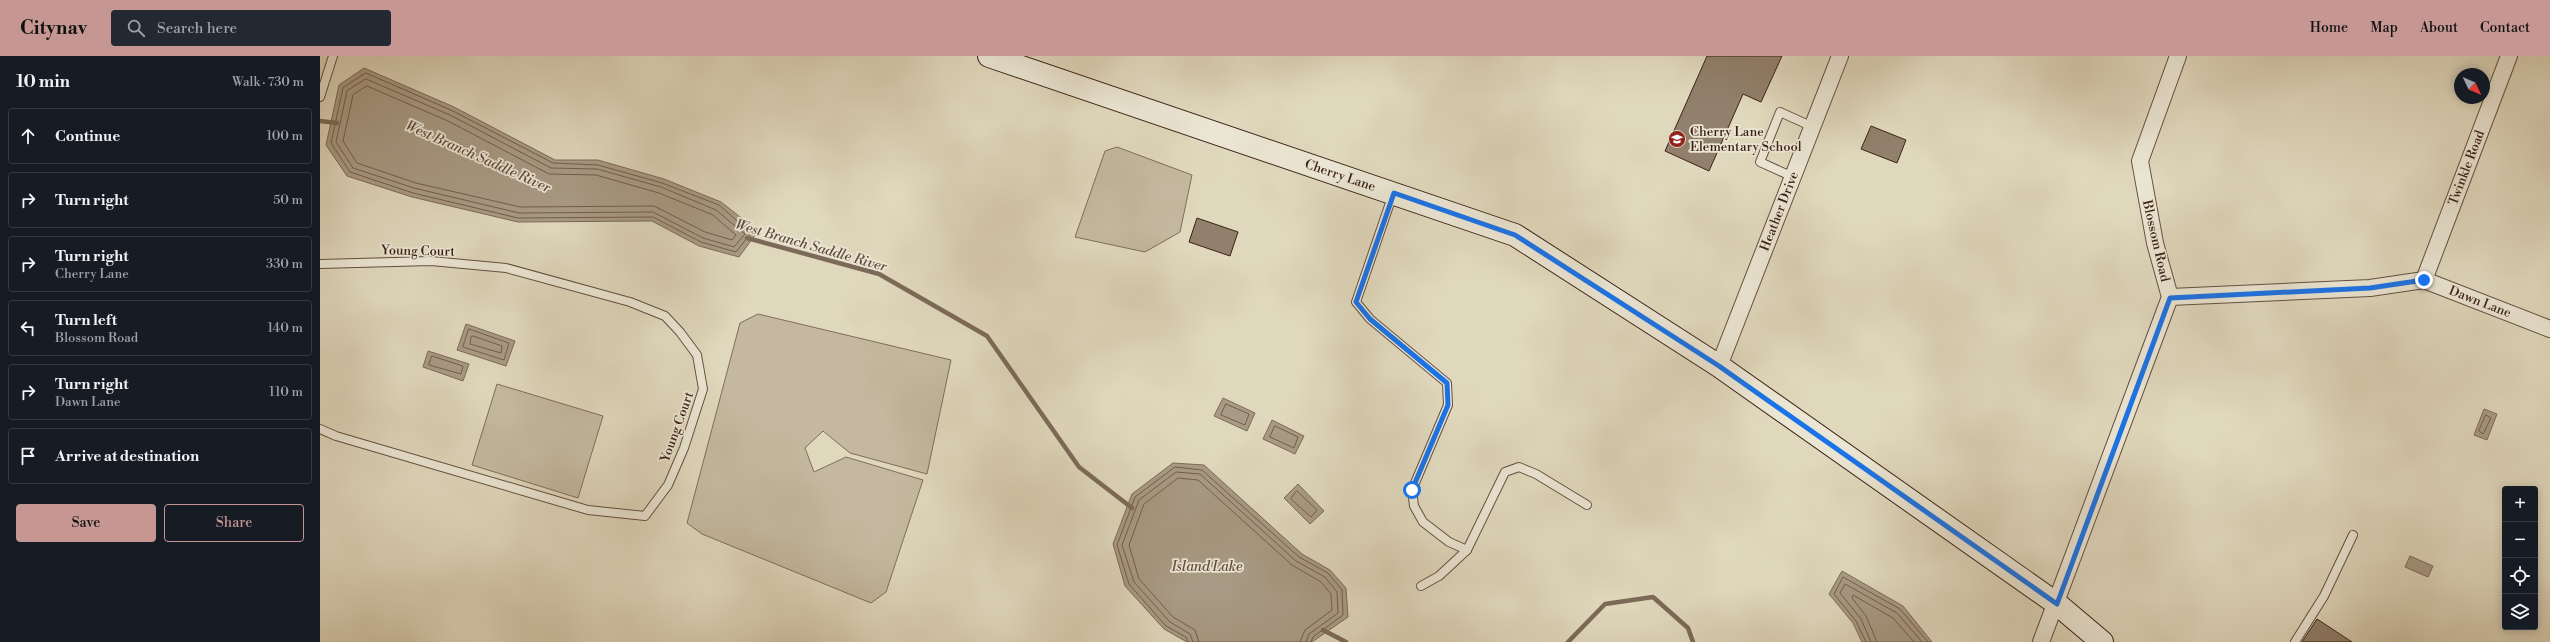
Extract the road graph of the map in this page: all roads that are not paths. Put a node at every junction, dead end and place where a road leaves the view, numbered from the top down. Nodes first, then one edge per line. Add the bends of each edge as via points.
1 (333, 56) edge
2 (989, 56) edge
3 (1840, 56) edge
4 (2178, 56) edge
5 (2509, 56) edge
6 (320, 97) edge
7 (1813, 127) junction
8 (1793, 177) junction
9 (1394, 193) junction
10 (320, 264) edge
11 (2424, 280) junction
12 (2170, 298) junction
13 (2550, 329) edge
14 (1719, 366) junction
15 (320, 429) edge
16 (1587, 505) dead end
17 (2353, 535) dead end
18 (1467, 550) junction
19 (1421, 586) dead end
20 (2057, 604) junction
21 (2041, 642) edge
22 (2102, 642) edge
23 (2295, 642) edge

1 - 6 lane
2 - 9 street, Cherry Lane
3 - 7 street, Heather Drive
4 - 12 street, Blossom Road via 2140,161 2155,243
5 - 11 street, Twinkle Road
7 - 8 street, Heather Drive
7 - 8 lane via 1780,112 1760,162
8 - 14 street, Heather Drive
9 - 14 street, Cherry Lane via 1515,235
9 - 18 lane via 1356,302 1370,319 1447,383 1448,405 1412,490 1414,506 1424,522 1449,542
10 - 15 lane, Young Court via 431,261 506,268 630,302 665,316 680,332 697,355 703,389 684,448 668,485 645,516 588,510
11 - 12 street, Dawn Lane via 2370,288
11 - 13 street, Dawn Lane
12 - 20 street, Blossom Road
14 - 20 street, Cherry Lane
16 - 18 lane via 1536,474 1519,467 1504,472
17 - 23 lane via 2324,596
18 - 19 lane via 1439,576
20 - 21 street, Blossom Road
20 - 22 street, Cherry Lane

